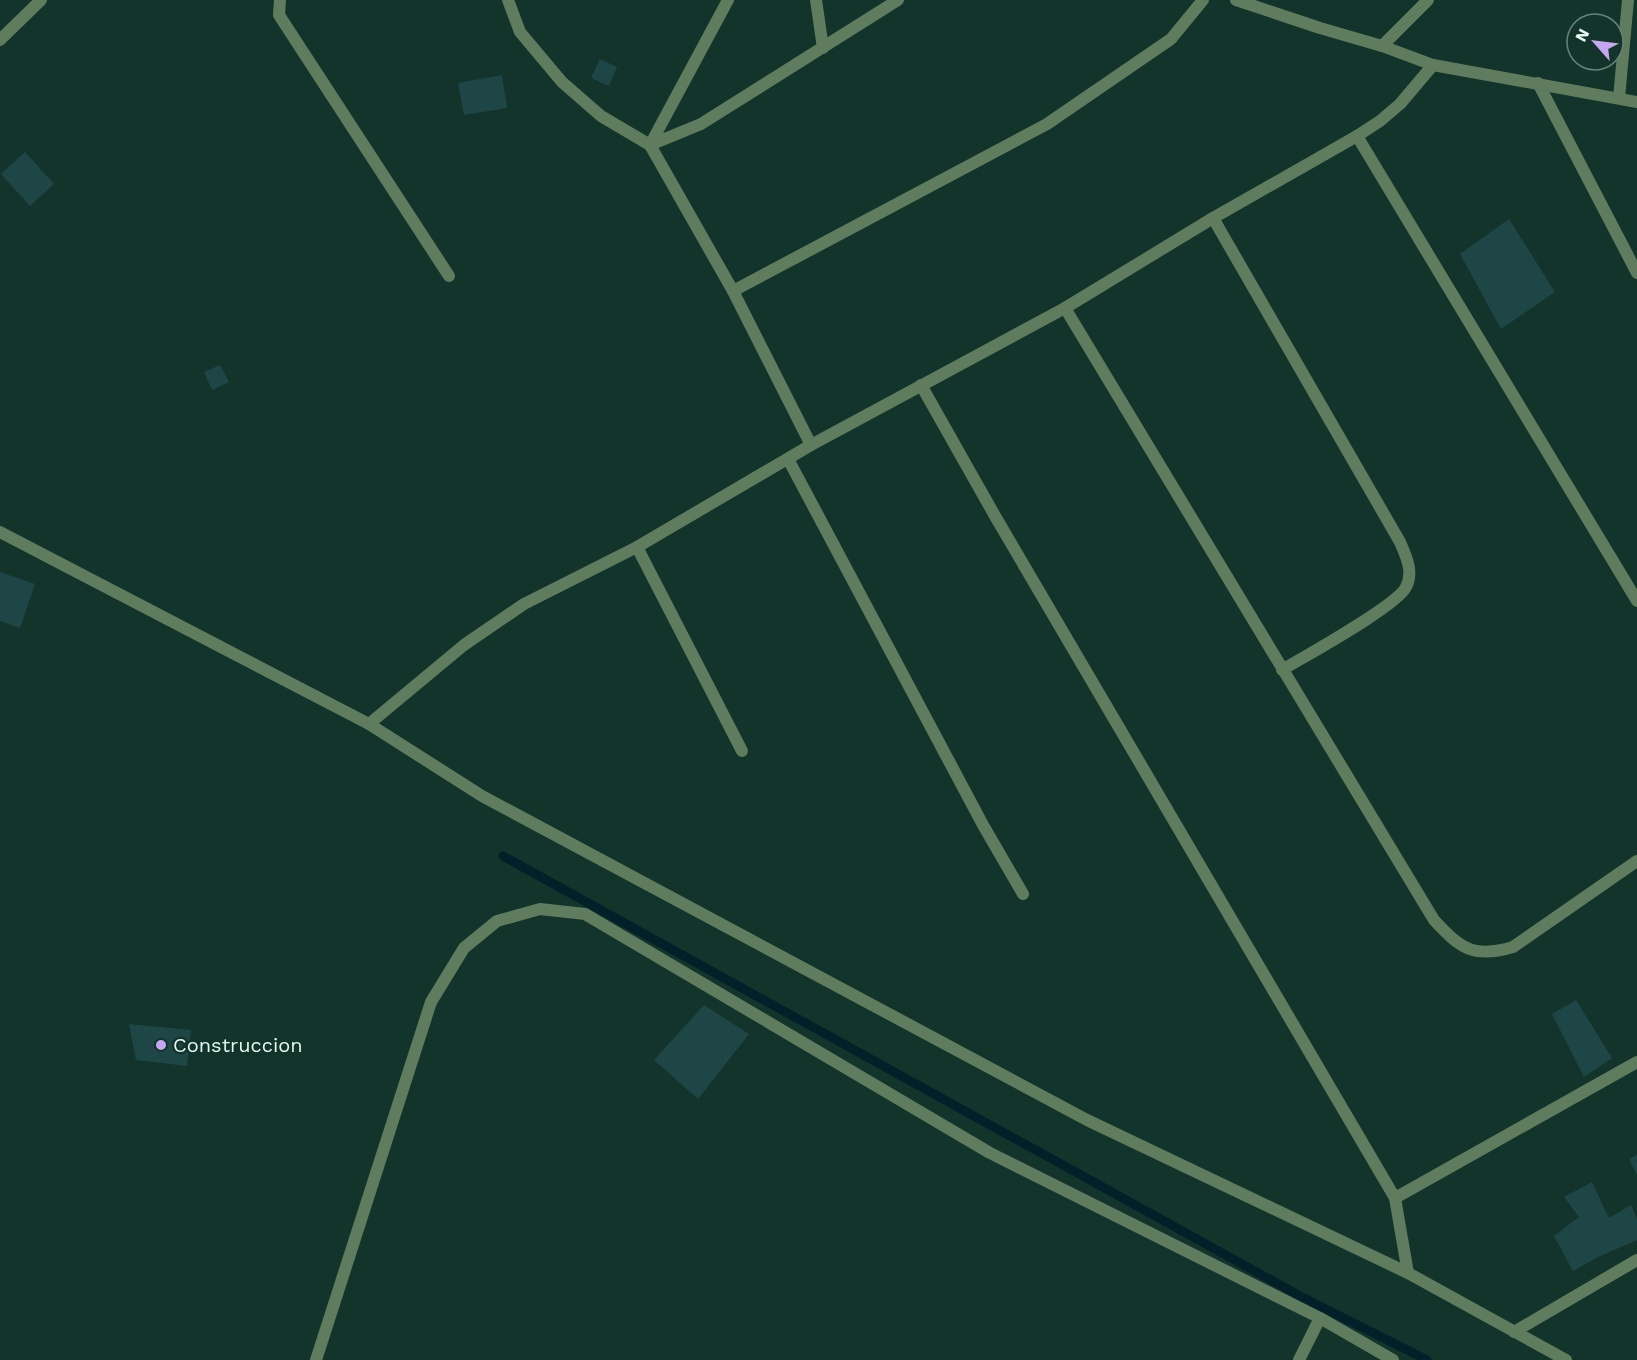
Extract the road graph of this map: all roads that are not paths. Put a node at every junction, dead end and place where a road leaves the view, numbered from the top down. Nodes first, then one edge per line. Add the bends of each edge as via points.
1 (41, 0) edge
2 (280, 0) edge
3 (508, 0) edge
4 (728, 0) edge
5 (816, 0) edge
6 (898, 0) edge
7 (1203, 0) edge
8 (1236, 0) edge
9 (1428, 0) edge
10 (1628, 0) edge
11 (0, 40) edge
12 (1382, 46) junction
13 (823, 48) junction
14 (1433, 65) junction
15 (1538, 83) junction
16 (1619, 98) junction
17 (1637, 102) edge
18 (1357, 136) junction
19 (650, 145) junction
20 (1213, 218) junction
21 (1637, 273) edge
22 (449, 276) dead end
23 (733, 291) junction
24 (1065, 308) junction
25 (921, 385) junction
26 (810, 445) junction
27 (788, 459) junction
28 (0, 532) edge
29 (637, 547) junction
30 (1637, 601) edge
31 (1282, 670) junction
32 (369, 724) junction
33 (742, 751) dead end
34 (1637, 861) edge
35 (1023, 894) dead end
36 (1637, 1062) edge
37 (1395, 1198) junction
38 (1637, 1260) edge
39 (1408, 1273) junction
40 (1320, 1318) junction
41 (1514, 1332) junction
42 (316, 1360) edge
43 (1299, 1360) edge
44 (1393, 1360) edge
45 (1566, 1360) edge

1 - 11 street
2 - 22 street via 279,15
3 - 19 street via 520,32 562,82 601,116
4 - 19 street
5 - 13 street
6 - 13 street
7 - 23 street via 1171,39 1047,124
8 - 12 street
9 - 12 street
10 - 16 street
12 - 14 street
13 - 19 street via 701,124
14 - 15 street
14 - 18 street via 1400,104
15 - 16 street
15 - 21 street
16 - 17 street
18 - 20 street
18 - 30 street
19 - 23 street
20 - 24 street
20 - 31 street via 1401,542 1410,566 1406,587 1389,604
23 - 26 street
24 - 25 street
24 - 31 street
25 - 26 street
25 - 37 street
26 - 27 street
27 - 29 street
27 - 35 street
28 - 32 street
29 - 32 street via 524,604 464,645
29 - 33 street
31 - 34 street via 1434,920 1453,941 1474,951 1494,953 1513,947
32 - 39 street via 482,796 1087,1120
36 - 37 street
37 - 39 street
38 - 41 street
39 - 41 street
40 - 42 street via 990,1153 585,914 540,909 497,921 464,948 431,1002
40 - 43 street
40 - 44 street
41 - 45 street

